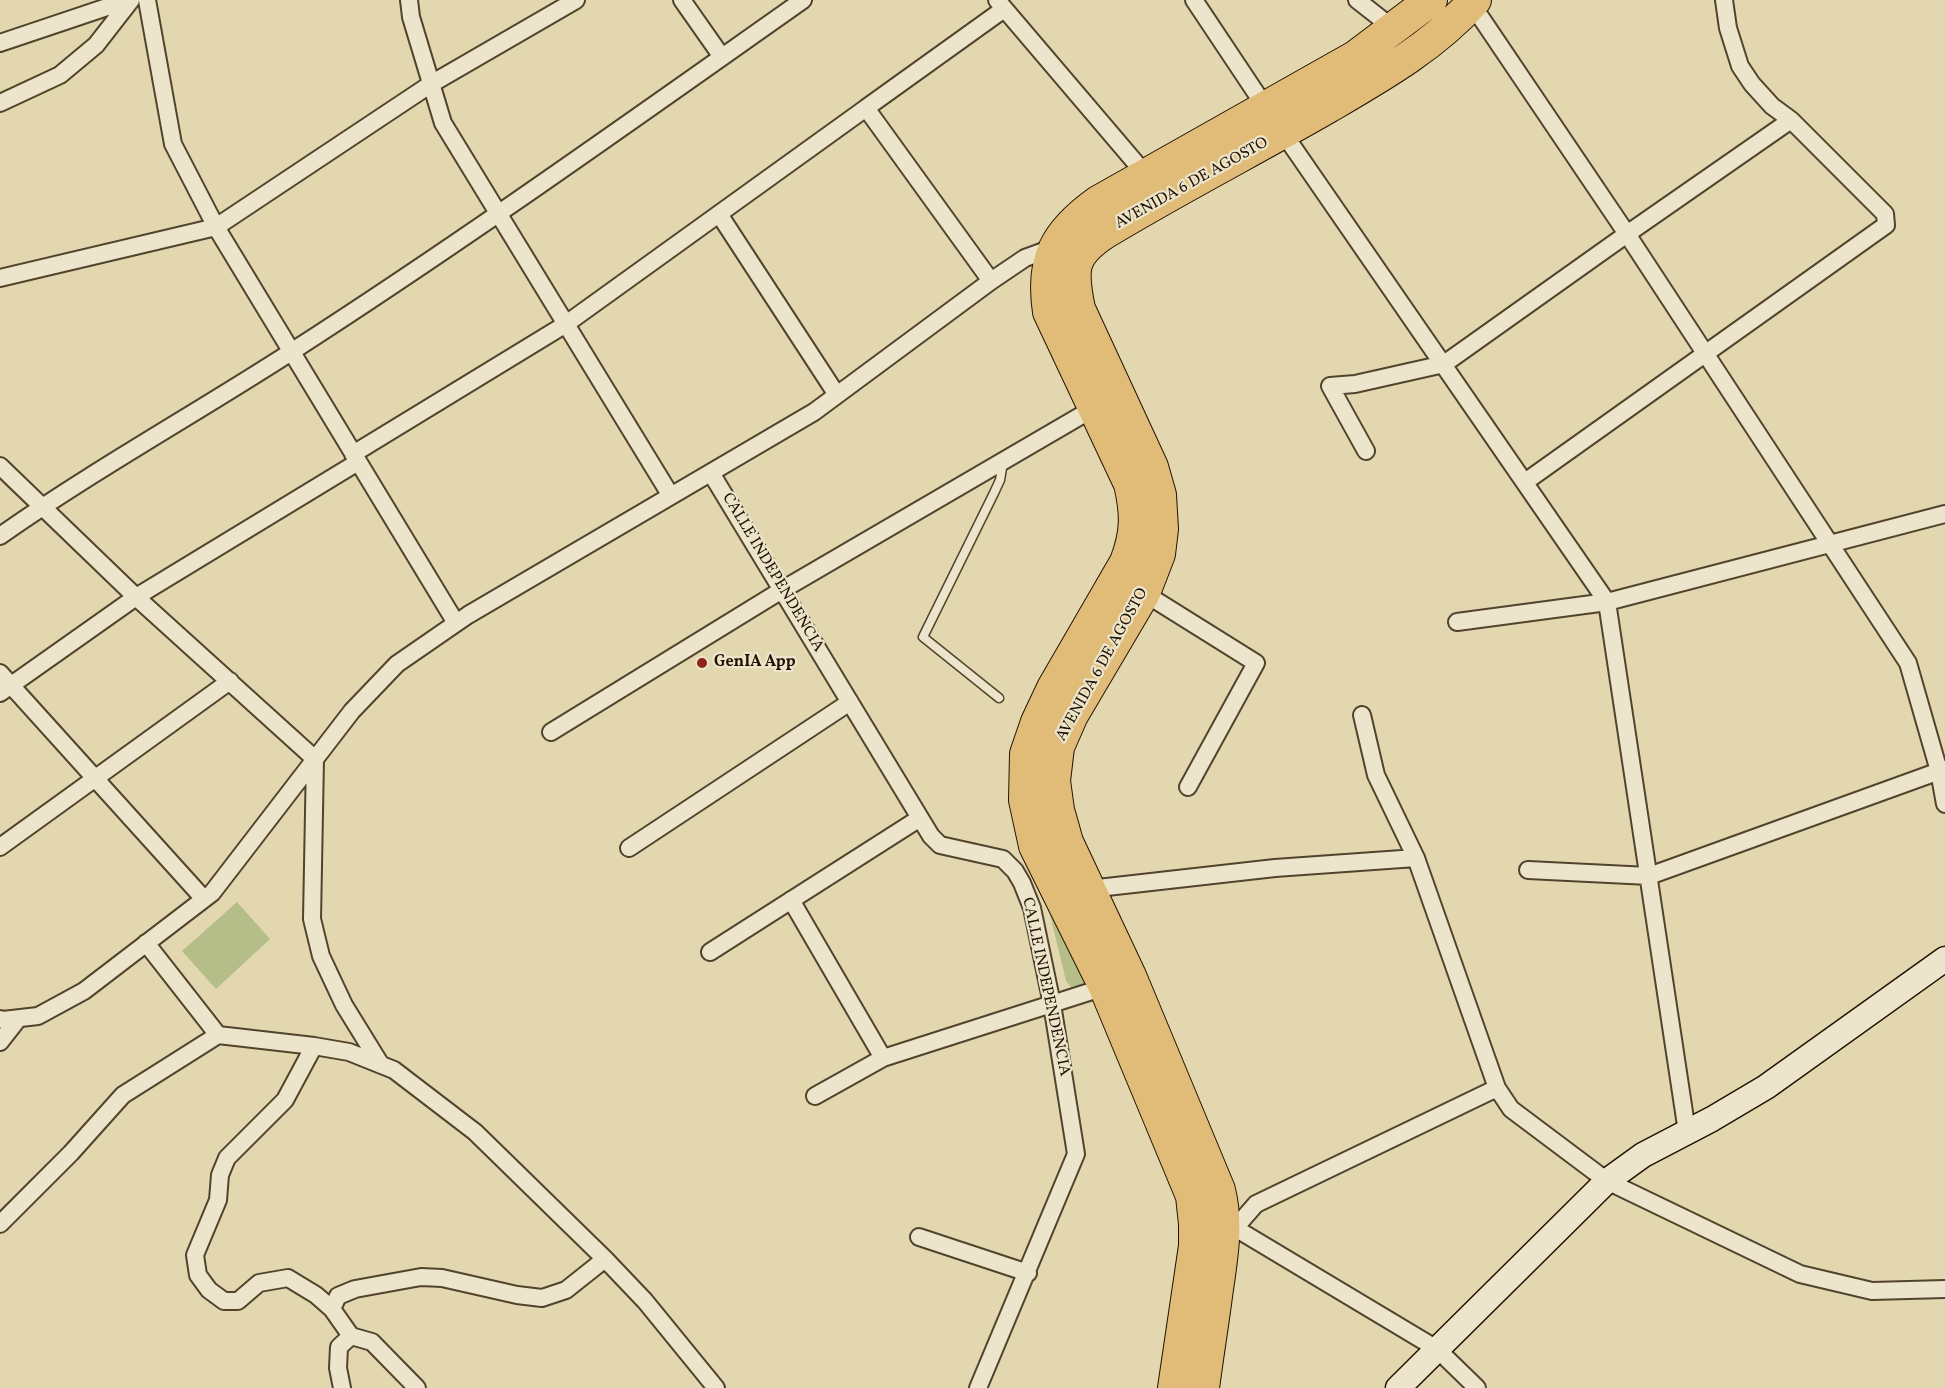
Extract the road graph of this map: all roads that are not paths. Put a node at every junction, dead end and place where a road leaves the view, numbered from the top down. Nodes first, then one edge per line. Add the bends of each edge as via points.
1 (129, 0) edge
2 (147, 0) edge
3 (409, 0) edge
4 (576, 0) edge
5 (682, 0) edge
6 (803, 0) edge
7 (1194, 0) edge
8 (1357, 0) edge
9 (1431, 0) edge
10 (1724, 0) edge
11 (1472, 1) edge
12 (1001, 4) edge
13 (1394, 29) junction
14 (0, 43) edge
15 (722, 57) junction
16 (431, 84) junction
17 (0, 103) edge
18 (866, 108) junction
19 (1791, 120) junction
20 (1275, 121) junction
21 (1146, 175) junction
22 (499, 213) junction
23 (719, 214) junction
24 (1099, 219) junction
25 (216, 227) junction
26 (1626, 234) junction
27 (1055, 247) junction
28 (1074, 275) junction
29 (0, 278) edge
30 (991, 281) junction
31 (566, 324) junction
32 (291, 352) junction
33 (1706, 355) junction
34 (1444, 364) junction
35 (837, 395) junction
36 (1094, 408) junction
37 (1366, 451) dead end
38 (355, 458) junction
39 (1003, 461) junction
40 (0, 466) edge
41 (711, 473) junction
42 (1525, 482) junction
43 (671, 496) junction
44 (42, 507) junction
45 (1945, 514) edge
46 (1149, 528) junction
47 (0, 536) edge
48 (1830, 544) junction
49 (782, 590) junction
50 (1144, 593) junction
51 (136, 597) junction
52 (1607, 602) junction
53 (1456, 622) dead end
54 (456, 623) junction
55 (230, 681) junction
56 (4, 684) edge
57 (999, 698) dead end
58 (850, 702) junction
59 (1362, 716) dead end
60 (1053, 722) junction
61 (551, 732) dead end
62 (315, 759) junction
63 (1942, 770) edge
64 (96, 777) junction
65 (1188, 787) dead end
66 (1945, 804) edge
67 (920, 818) junction
68 (0, 847) edge
69 (630, 848) dead end
70 (1416, 858) junction
71 (1528, 870) dead end
72 (1649, 876) junction
73 (1089, 889) junction
74 (204, 899) junction
75 (791, 900) junction
76 (146, 944) junction
77 (710, 952) dead end
78 (1942, 966) edge
79 (1118, 982) junction
80 (1052, 1004) junction
81 (0, 1019) edge
82 (18, 1019) junction
83 (218, 1035) junction
84 (0, 1042) edge
85 (314, 1046) junction
86 (883, 1058) junction
87 (381, 1065) junction
88 (1497, 1088) junction
89 (815, 1096) dead end
90 (1687, 1132) junction
91 (1607, 1181) junction
92 (0, 1224) edge
93 (1218, 1226) junction
94 (919, 1237) dead end
95 (605, 1259) junction
96 (1028, 1274) junction
97 (1945, 1289) edge
98 (332, 1309) junction
99 (351, 1336) junction
100 (1437, 1349) junction
101 (342, 1388) edge
102 (417, 1388) edge
103 (716, 1388) edge
104 (978, 1388) edge
105 (1174, 1388) edge
106 (1203, 1388) edge
107 (1398, 1388) edge
108 (1477, 1388) edge

1 - 14 street
1 - 17 street via 96,45 60,75
2 - 25 street via 173,144
3 - 16 street
4 - 16 street
5 - 15 street
6 - 15 street
7 - 20 street
8 - 13 street
9 - 13 highway, AVENIDA 6 DE AGOSTO
10 - 19 street via 1740,66 1772,106
11 - 20 highway, AVENIDA 6 DE AGOSTO via 1437,36 1390,71
11 - 26 street
12 - 18 street
12 - 21 street
13 - 20 highway, AVENIDA 6 DE AGOSTO
15 - 22 street
16 - 22 street via 443,123
16 - 25 street
18 - 23 street
18 - 30 street
19 - 26 street
19 - 33 street via 1885,214 1886,225
20 - 21 highway, AVENIDA 6 DE AGOSTO
20 - 24 highway, AVENIDA 6 DE AGOSTO
20 - 34 street
21 - 24 highway, AVENIDA 6 DE AGOSTO
22 - 31 street
22 - 32 street
23 - 31 street
23 - 35 street
24 - 27 highway, AVENIDA 6 DE AGOSTO via 1082,214
24 - 28 highway, AVENIDA 6 DE AGOSTO via 1075,265
25 - 29 street
25 - 32 street
26 - 33 street
26 - 34 street
27 - 28 highway
27 - 30 street via 1025,258
27 - 36 highway, AVENIDA 6 DE AGOSTO via 1045,289 1049,312
28 - 46 highway, AVENIDA 6 DE AGOSTO via 1079,309 1152,467 1160,495
30 - 35 street
31 - 38 street
31 - 43 street
32 - 38 street
32 - 44 street
33 - 42 street
33 - 48 street
34 - 37 street via 1330,386
34 - 42 street
35 - 41 street
36 - 39 street
36 - 46 highway, AVENIDA 6 DE AGOSTO via 1130,484 1135,508
38 - 51 street
38 - 54 street
39 - 49 street
39 - 57 lane via 1000,480 923,637
40 - 44 street
41 - 43 street
41 - 49 street, CALLE INDEPENDENCIA
42 - 52 street
43 - 54 street
44 - 47 street
44 - 51 street
45 - 48 street
46 - 50 highway, AVENIDA 6 DE AGOSTO via 1159,554
46 - 60 highway, AVENIDA 6 DE AGOSTO via 1053,688
48 - 52 street
48 - 63 street via 1908,663
49 - 58 street, CALLE INDEPENDENCIA
49 - 61 street
50 - 60 highway, AVENIDA 6 DE AGOSTO via 1072,715
50 - 65 street via 1256,663
51 - 55 street
51 - 56 street
52 - 53 street
52 - 72 street
54 - 62 street via 397,664 351,711
55 - 62 street
55 - 64 street
56 - 64 street
58 - 67 street, CALLE INDEPENDENCIA
58 - 69 street
59 - 70 street via 1376,775
60 - 73 highway, AVENIDA 6 DE AGOSTO via 1058,747 1054,781 1058,810 1067,842
60 - 79 highway, AVENIDA 6 DE AGOSTO via 1026,754 1025,800 1035,846
62 - 74 street
62 - 87 street via 312,919 321,956 344,1005
63 - 66 street
63 - 72 street
64 - 68 street
64 - 74 street
67 - 75 street
67 - 80 street, CALLE INDEPENDENCIA via 940,845 1003,859 1015,871 1032,908
70 - 73 street via 1275,868
70 - 88 street
71 - 72 street
72 - 90 street
73 - 79 highway, AVENIDA 6 DE AGOSTO
74 - 76 street
75 - 77 street
75 - 86 street
76 - 82 street via 84,991 38,1016
76 - 83 street
78 - 90 street via 1766,1087
79 - 80 street
79 - 93 highway, AVENIDA 6 DE AGOSTO via 1219,1190 1224,1208
80 - 86 street
80 - 96 street, CALLE INDEPENDENCIA via 1076,1154
81 - 82 street
82 - 84 street
83 - 85 street
83 - 92 street via 123,1095
85 - 87 street via 349,1052
85 - 98 street via 285,1100 227,1158 220,1175 218,1200 195,1255 198,1275 208,1290 224,1301 238,1301 259,1283 288,1278
86 - 89 street
87 - 95 street via 394,1070 475,1132
88 - 91 street via 1511,1109
88 - 93 street
90 - 91 street via 1642,1155
91 - 97 street via 1800,1274 1872,1291
91 - 100 street
93 - 100 street
93 - 105 highway, AVENIDA 6 DE AGOSTO via 1195,1246
93 - 106 highway, AVENIDA 6 DE AGOSTO
94 - 96 street
95 - 98 street via 566,1290 542,1298 420,1277 355,1289 338,1296
95 - 103 street
96 - 104 street, CALLE INDEPENDENCIA
98 - 99 street
99 - 101 street via 339,1347
99 - 102 street via 372,1341
100 - 107 street
100 - 108 street

